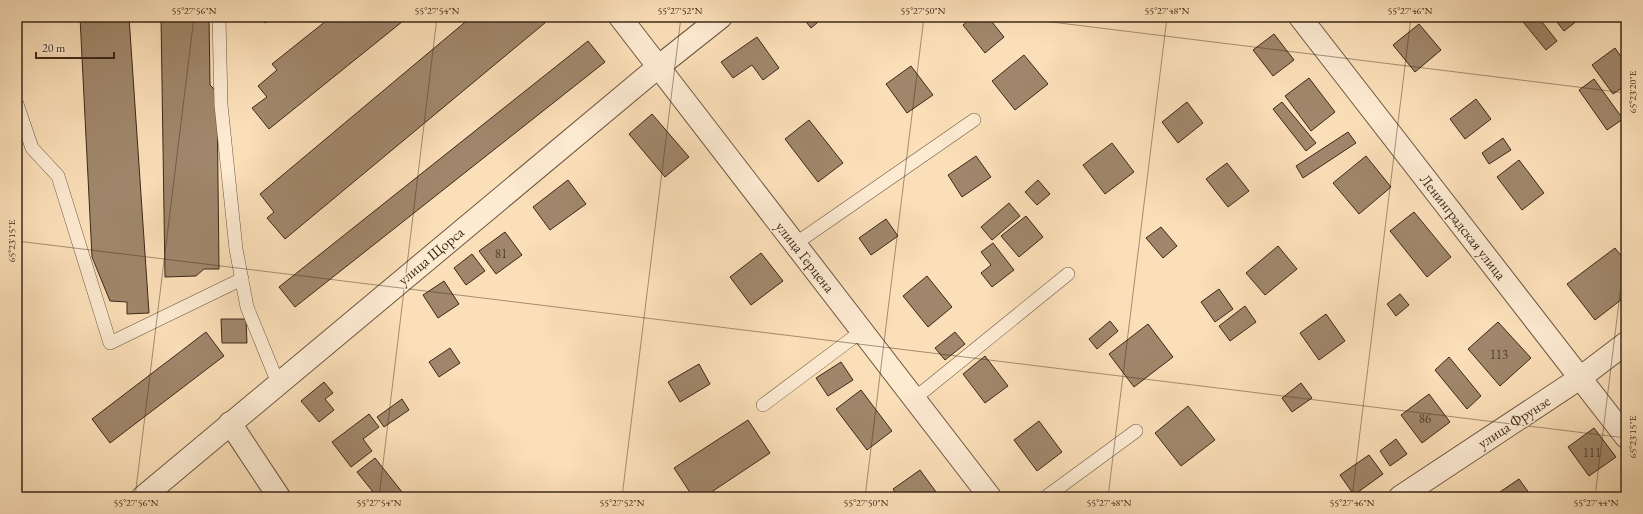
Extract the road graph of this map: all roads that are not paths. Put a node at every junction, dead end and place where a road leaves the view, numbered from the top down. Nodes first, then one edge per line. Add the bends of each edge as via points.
1 (219, 17) edge
2 (620, 17) edge
3 (721, 17) edge
4 (1300, 17) edge
5 (658, 68) junction
6 (17, 104) edge
7 (974, 120) dead end
8 (795, 244) junction
9 (1068, 274) dead end
10 (242, 279) junction
11 (862, 331) junction
12 (1626, 343) edge
13 (1580, 378) junction
14 (278, 383) junction
15 (914, 399) junction
16 (762, 405) dead end
17 (230, 423) junction
18 (1136, 431) dead end
19 (1626, 437) edge
20 (984, 495) edge
21 (143, 497) edge
22 (279, 497) edge
23 (1046, 497) edge
24 (1400, 497) edge

1 - 10 lane via 221,105 236,249
2 - 5 street, улица Герцена
3 - 5 street, улица Щорса
4 - 13 street, Ленинградская улица
5 - 8 street, улица Герцена
5 - 14 street, улица Щорса
6 - 10 lane via 32,148 58,176 110,343
7 - 8 lane
8 - 11 street, улица Герцена
9 - 15 lane
10 - 14 lane via 247,307
11 - 15 street, улица Герцена
11 - 16 lane
12 - 13 street, улица Фрунзе
13 - 19 street, Ленинградская улица
13 - 24 street, улица Фрунзе
14 - 17 street, улица Щорса
15 - 20 street, улица Герцена
17 - 21 street, улица Щорса
17 - 22 street
18 - 23 lane

